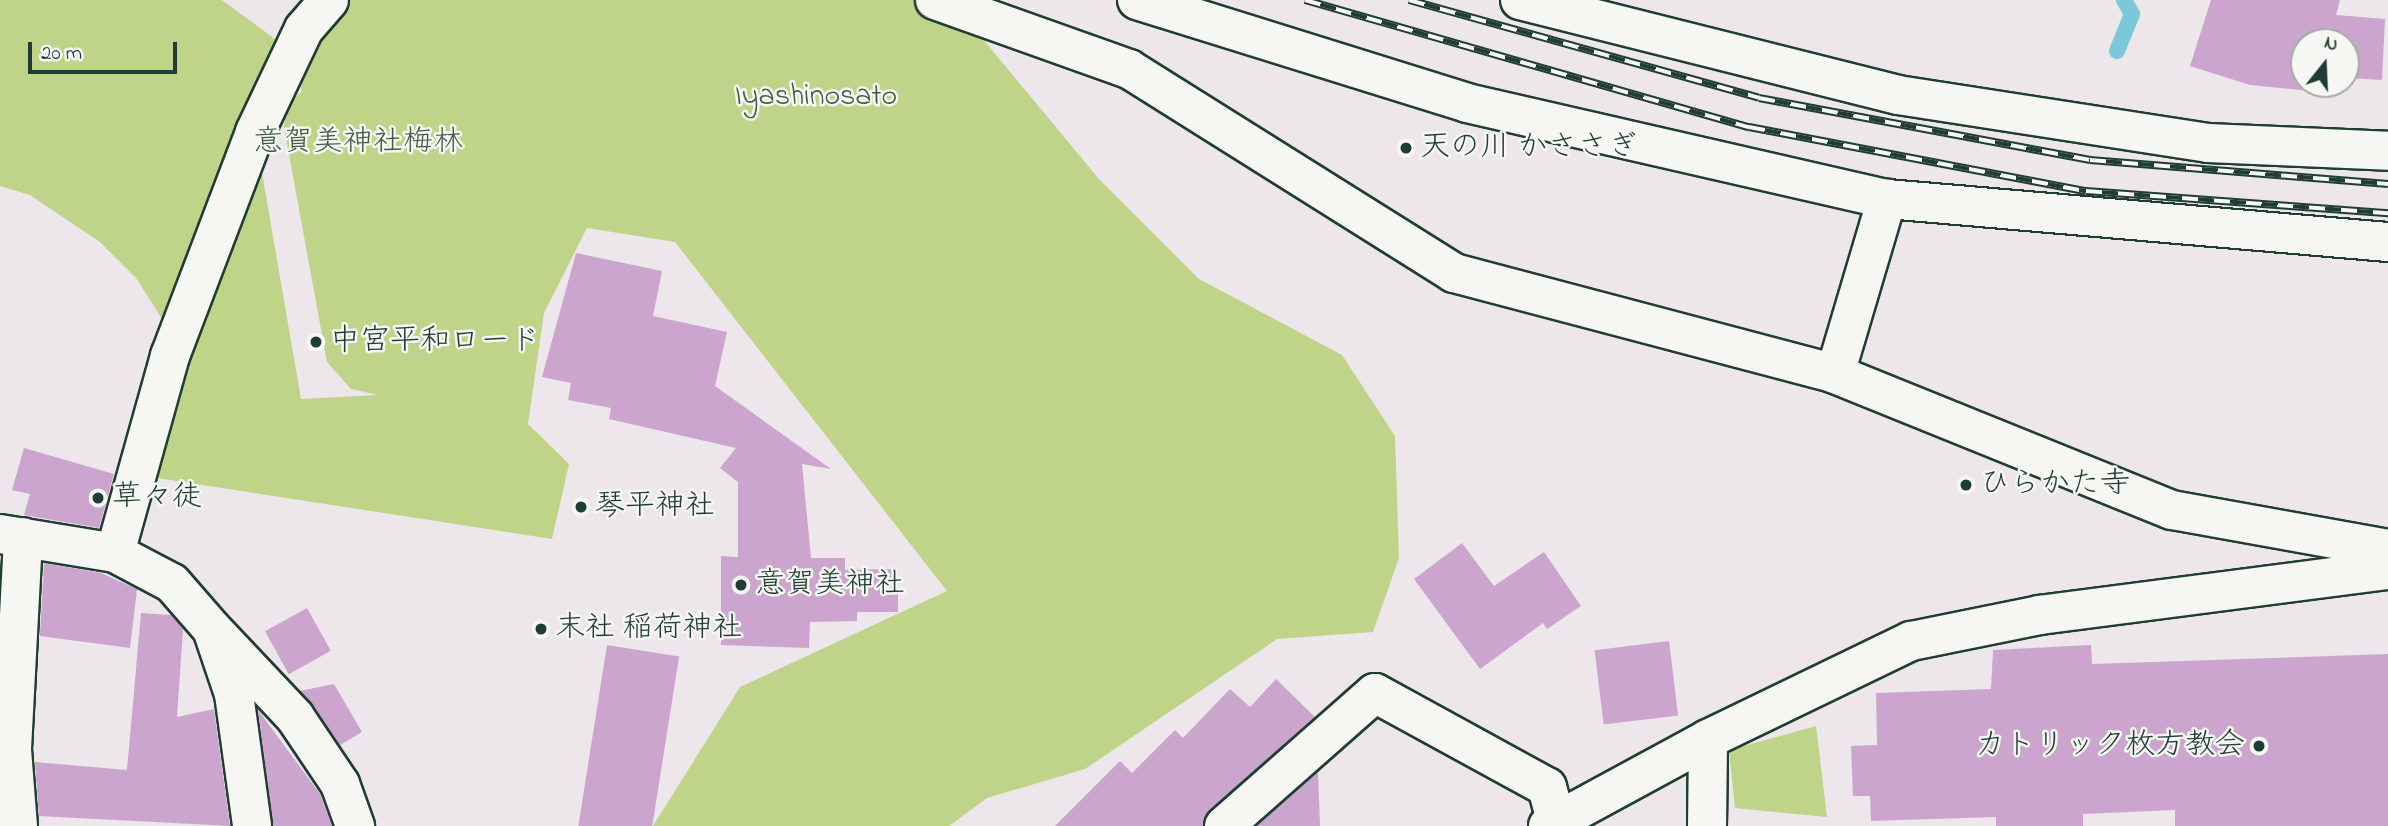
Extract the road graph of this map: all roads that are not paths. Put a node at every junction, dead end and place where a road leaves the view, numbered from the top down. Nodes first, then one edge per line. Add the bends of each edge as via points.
1 (329, 0) edge
2 (935, 0) edge
3 (1137, 0) edge
4 (1520, 0) edge
5 (2388, 151) edge
6 (1887, 199) junction
7 (2388, 242) edge
8 (1835, 374) junction
9 (11, 535) edge
10 (2388, 549) edge
11 (115, 552) junction
12 (2388, 570) edge
13 (212, 629) junction
14 (1708, 739) junction
15 (1552, 823) edge
16 (18, 826) edge
17 (253, 826) edge
18 (355, 826) edge
19 (1224, 826) edge
20 (1707, 826) edge

1 - 11 street via 304,29 255,132 170,356
2 - 8 street via 1129,69 1454,273
3 - 6 street via 1466,103
4 - 5 street via 1898,95 2208,143
6 - 7 street
6 - 8 street
8 - 10 street via 2172,510
9 - 11 street
9 - 16 street via 12,748
11 - 13 street via 172,583
12 - 14 street via 2040,615 1911,641
13 - 17 street via 234,694
13 - 18 street via 295,717 340,785
14 - 15 street
14 - 20 street
15 - 19 street via 1547,787 1375,693

